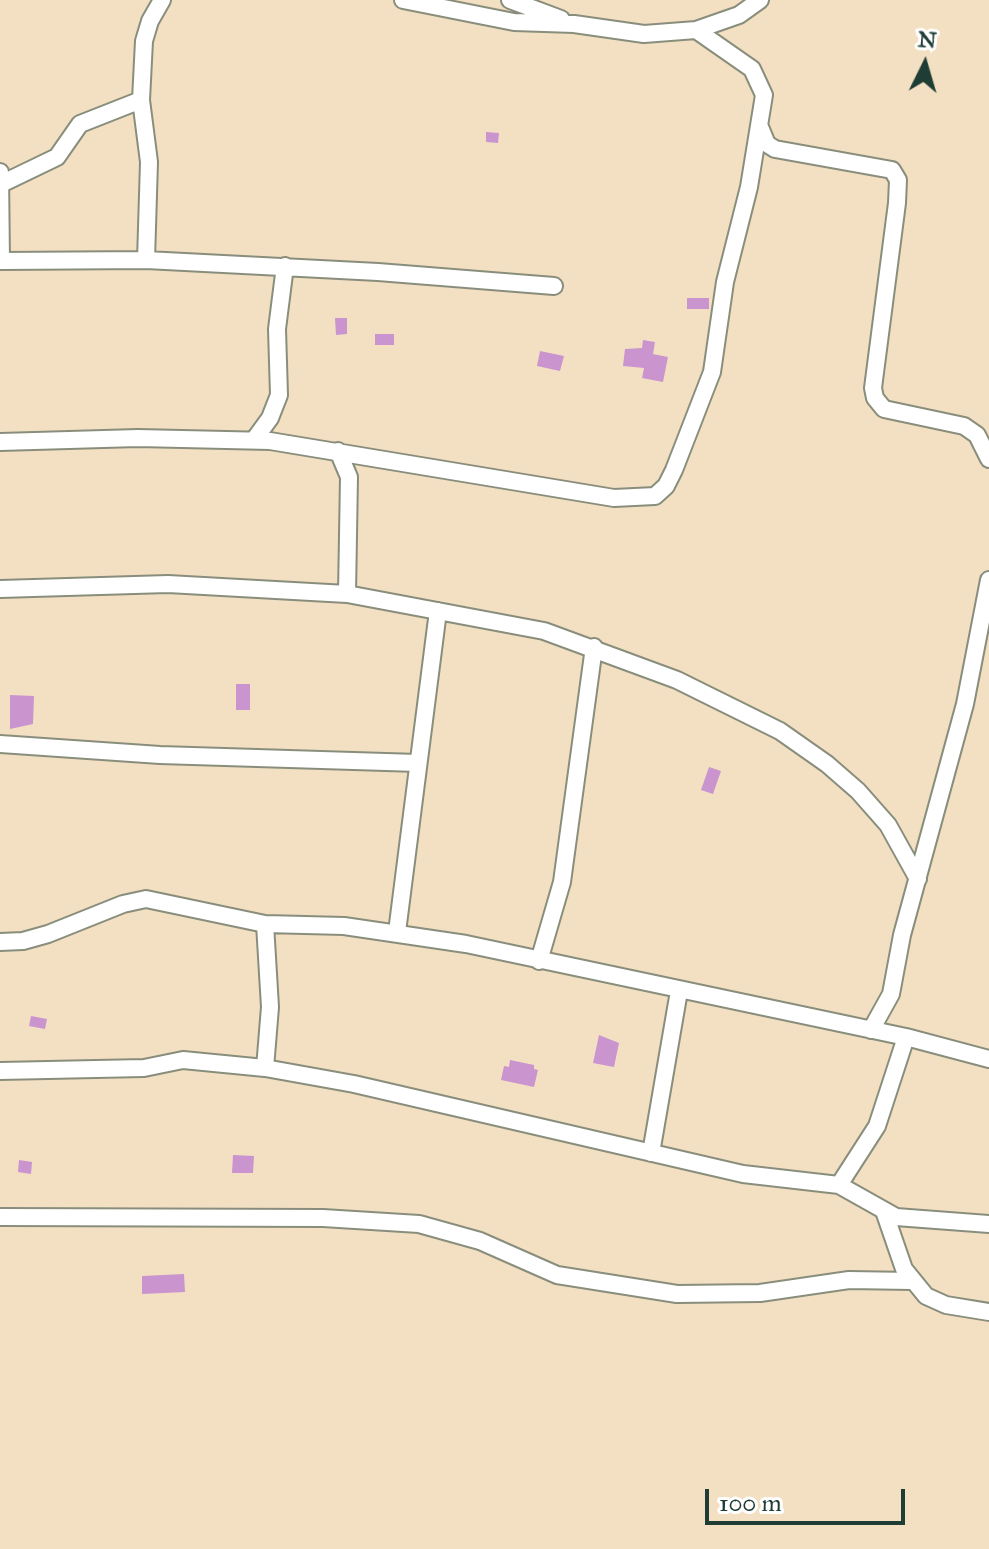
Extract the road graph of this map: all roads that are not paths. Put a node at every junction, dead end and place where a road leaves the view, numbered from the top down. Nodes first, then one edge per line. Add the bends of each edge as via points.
1 (162, 0) edge
2 (403, 0) edge
3 (510, 0) edge
4 (760, 0) edge
5 (574, 24) junction
6 (696, 30) junction
7 (141, 100) junction
8 (760, 126) junction
9 (0, 172) edge
10 (1, 184) edge
11 (146, 260) junction
12 (0, 261) edge
13 (285, 266) junction
14 (554, 286) dead end
15 (254, 440) junction
16 (0, 442) edge
17 (338, 451) junction
18 (989, 459) edge
19 (989, 580) edge
20 (0, 589) edge
21 (347, 594) junction
22 (438, 611) junction
23 (594, 647) junction
24 (0, 744) edge
25 (418, 763) junction
26 (918, 879) junction
27 (265, 924) junction
28 (397, 932) junction
29 (0, 942) edge
30 (539, 961) junction
31 (679, 991) junction
32 (871, 1030) junction
33 (906, 1037) junction
34 (989, 1059) edge
35 (265, 1068) junction
36 (0, 1071) edge
37 (651, 1153) junction
38 (839, 1185) junction
39 (884, 1211) junction
40 (0, 1217) edge
41 (989, 1224) edge
42 (912, 1281) junction
43 (989, 1312) edge

1 - 7 street via 144,41
2 - 5 street via 514,22
3 - 5 street
4 - 6 street via 739,15
5 - 6 street via 644,34
6 - 8 street via 752,69 764,95
7 - 10 street via 80,124 57,157
7 - 11 street via 149,162
8 - 17 street via 725,282 712,372 660,493 638,500 614,498
8 - 18 street via 775,149 892,170 898,180 897,203 875,398 884,409 964,426 977,435
9 - 10 street
10 - 12 street
11 - 12 street
11 - 13 street
13 - 14 street
13 - 15 street via 277,329 279,395
15 - 16 street
15 - 17 street
17 - 21 street via 349,477
19 - 26 street via 965,704
20 - 21 street via 168,584
21 - 22 street
22 - 23 street via 544,631
22 - 25 street
23 - 26 street via 728,703 827,764 888,825
23 - 30 street via 562,882
24 - 25 street
25 - 28 street
26 - 32 street via 891,994
27 - 28 street
27 - 29 street via 139,899 48,934
27 - 35 street via 270,1007
28 - 30 street
30 - 31 street
31 - 32 street
31 - 37 street
32 - 33 street
33 - 34 street
33 - 38 street via 877,1126
35 - 36 street via 183,1060 144,1068
35 - 37 street
37 - 38 street via 751,1176
38 - 39 street
39 - 41 street via 918,1221
39 - 42 street
40 - 42 street via 323,1218 419,1224 465,1235 557,1275 677,1294 760,1293 849,1280
42 - 43 street via 926,1296 946,1305

